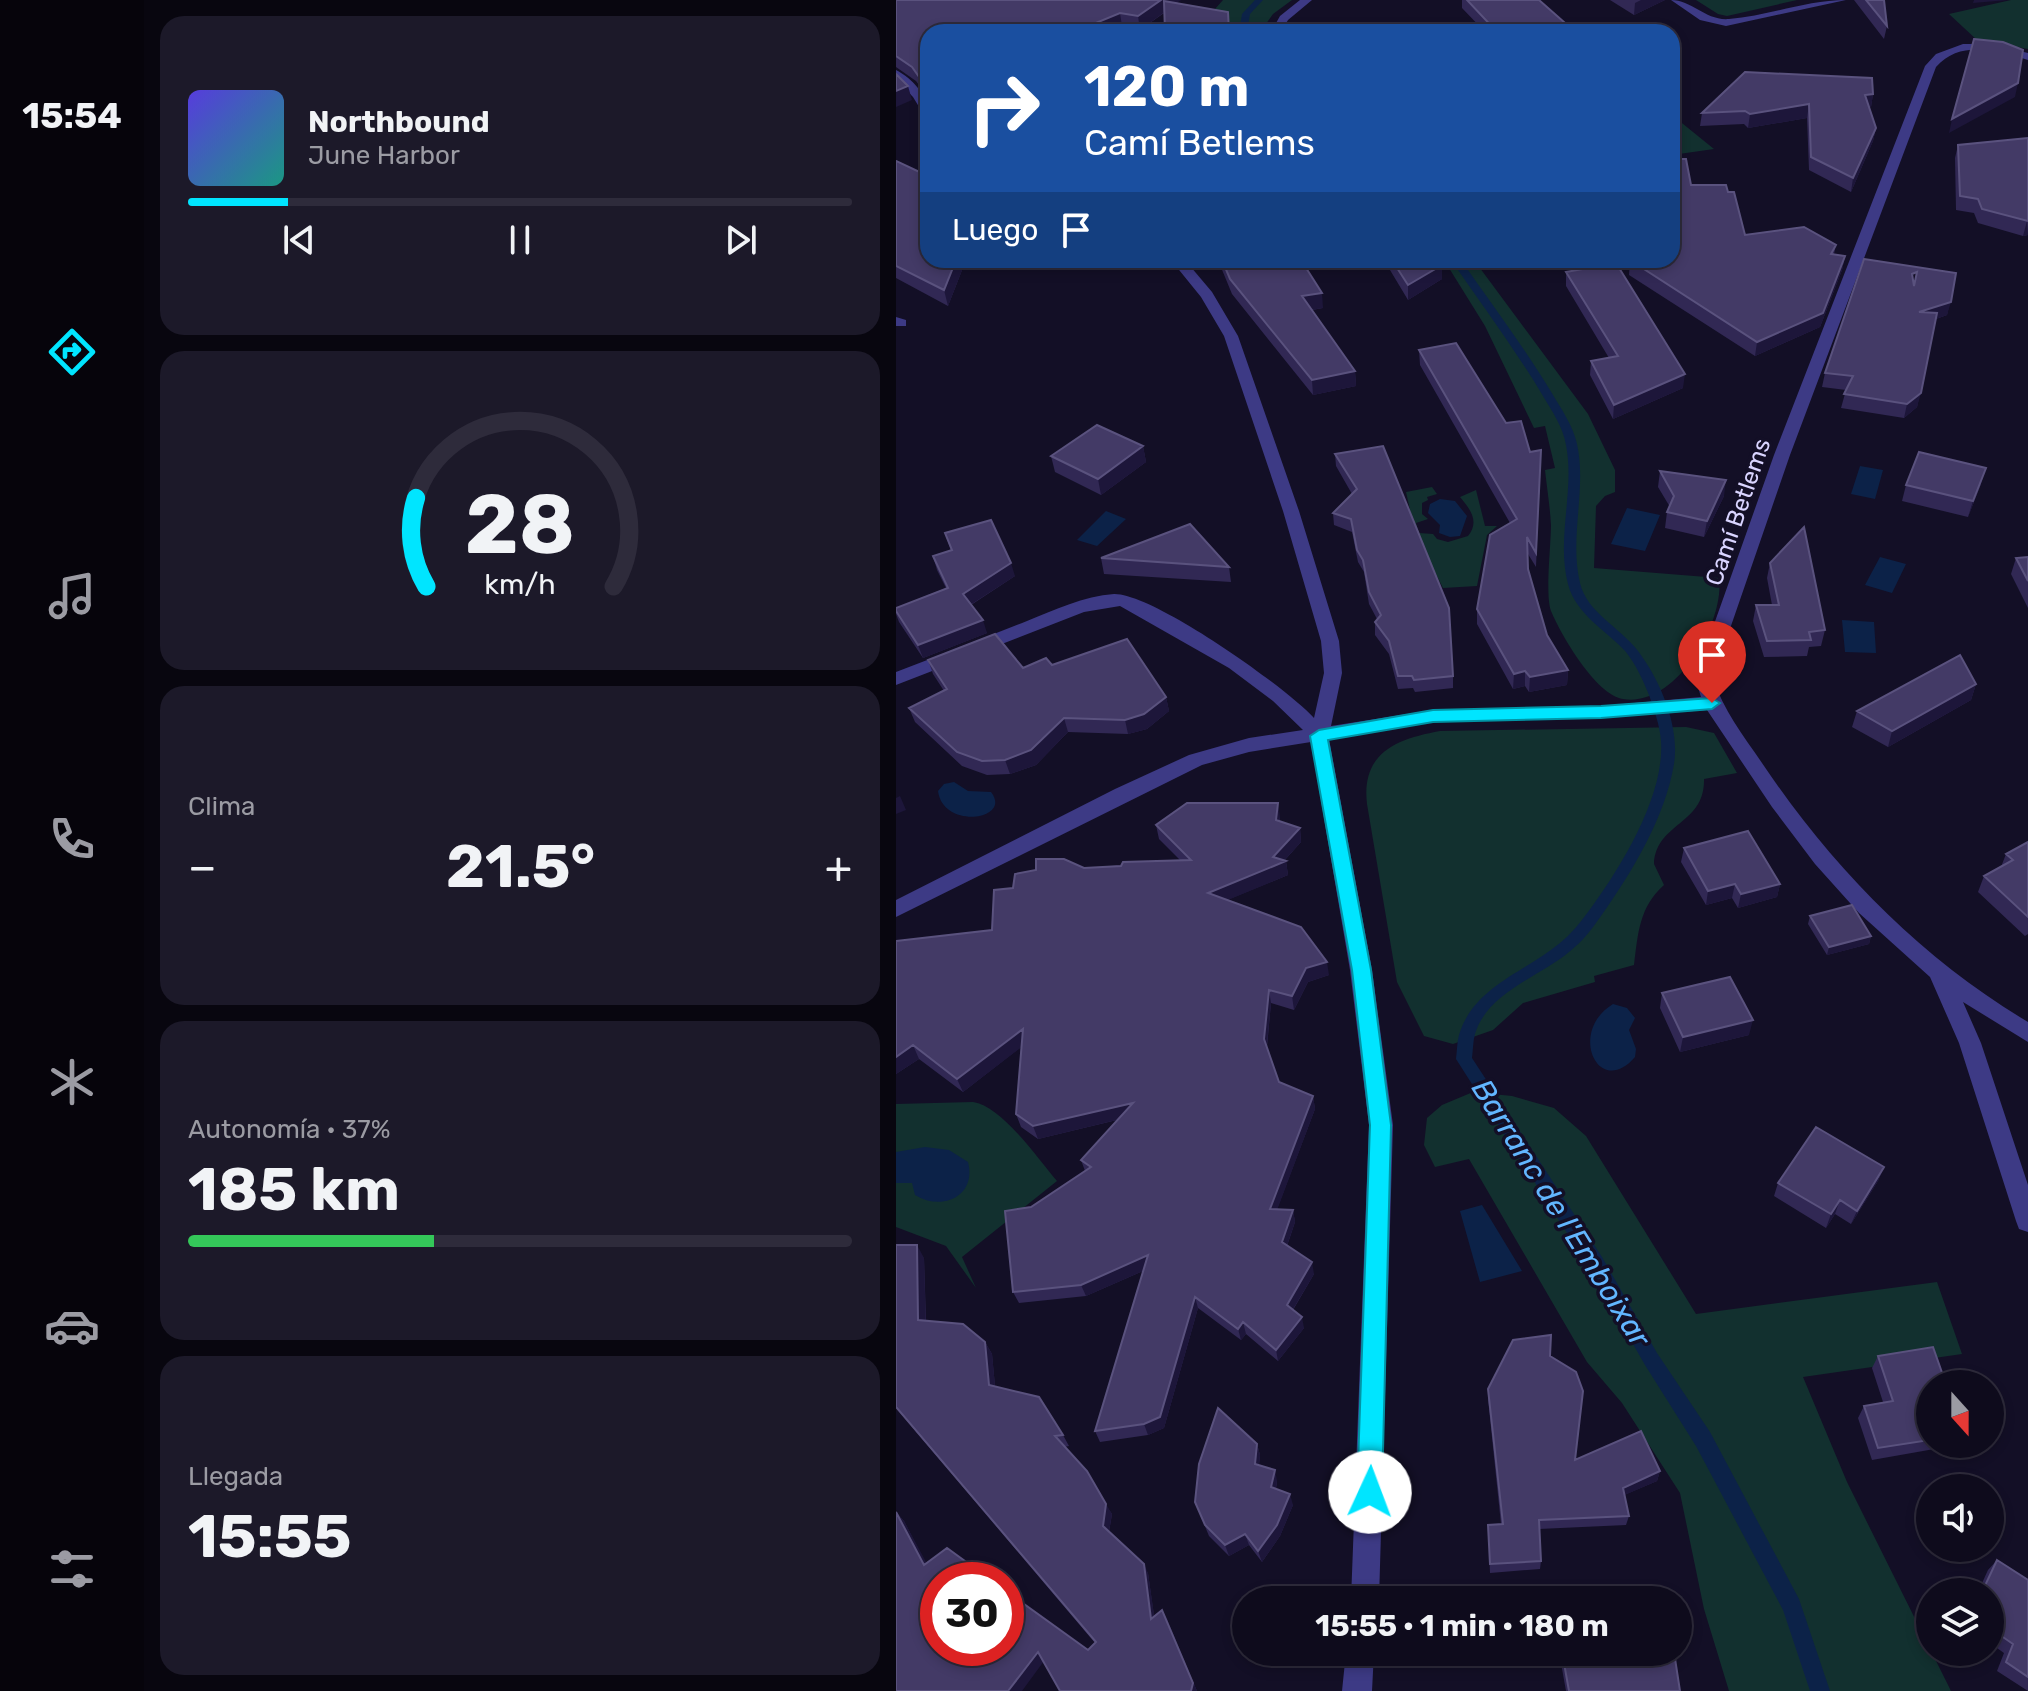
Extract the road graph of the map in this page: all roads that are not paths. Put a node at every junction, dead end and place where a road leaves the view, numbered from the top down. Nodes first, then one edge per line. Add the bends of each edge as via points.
1 (1307, 0) edge
2 (1676, 0) edge
3 (1841, 0) edge
4 (1281, 24) edge
5 (2028, 57) edge
6 (896, 73) edge
7 (920, 98) edge
8 (1185, 268) edge
9 (896, 679) edge
10 (1712, 703) junction
11 (1319, 736) junction
12 (896, 909) edge
13 (1938, 970) junction
14 (2028, 1033) edge
15 (2028, 1221) edge
16 (1365, 1586) edge
17 (1359, 1666) edge
18 (1357, 1691) edge

1 - 4 street
2 - 3 street via 1704,18 1726,23
5 - 10 street, Camí Betlems via 1975,47 1941,54 1931,66 1782,455 1704,678
6 - 7 street
8 - 11 street via 1231,336 1329,634 1333,673
9 - 11 street via 1046,618 1099,601 1122,600 1262,680
10 - 11 street via 1433,716
10 - 13 street via 1822,859
11 - 12 street via 1249,745 1196,760
11 - 16 street via 1361,970 1381,1125
13 - 14 street
13 - 15 street via 1970,1043
17 - 18 street

